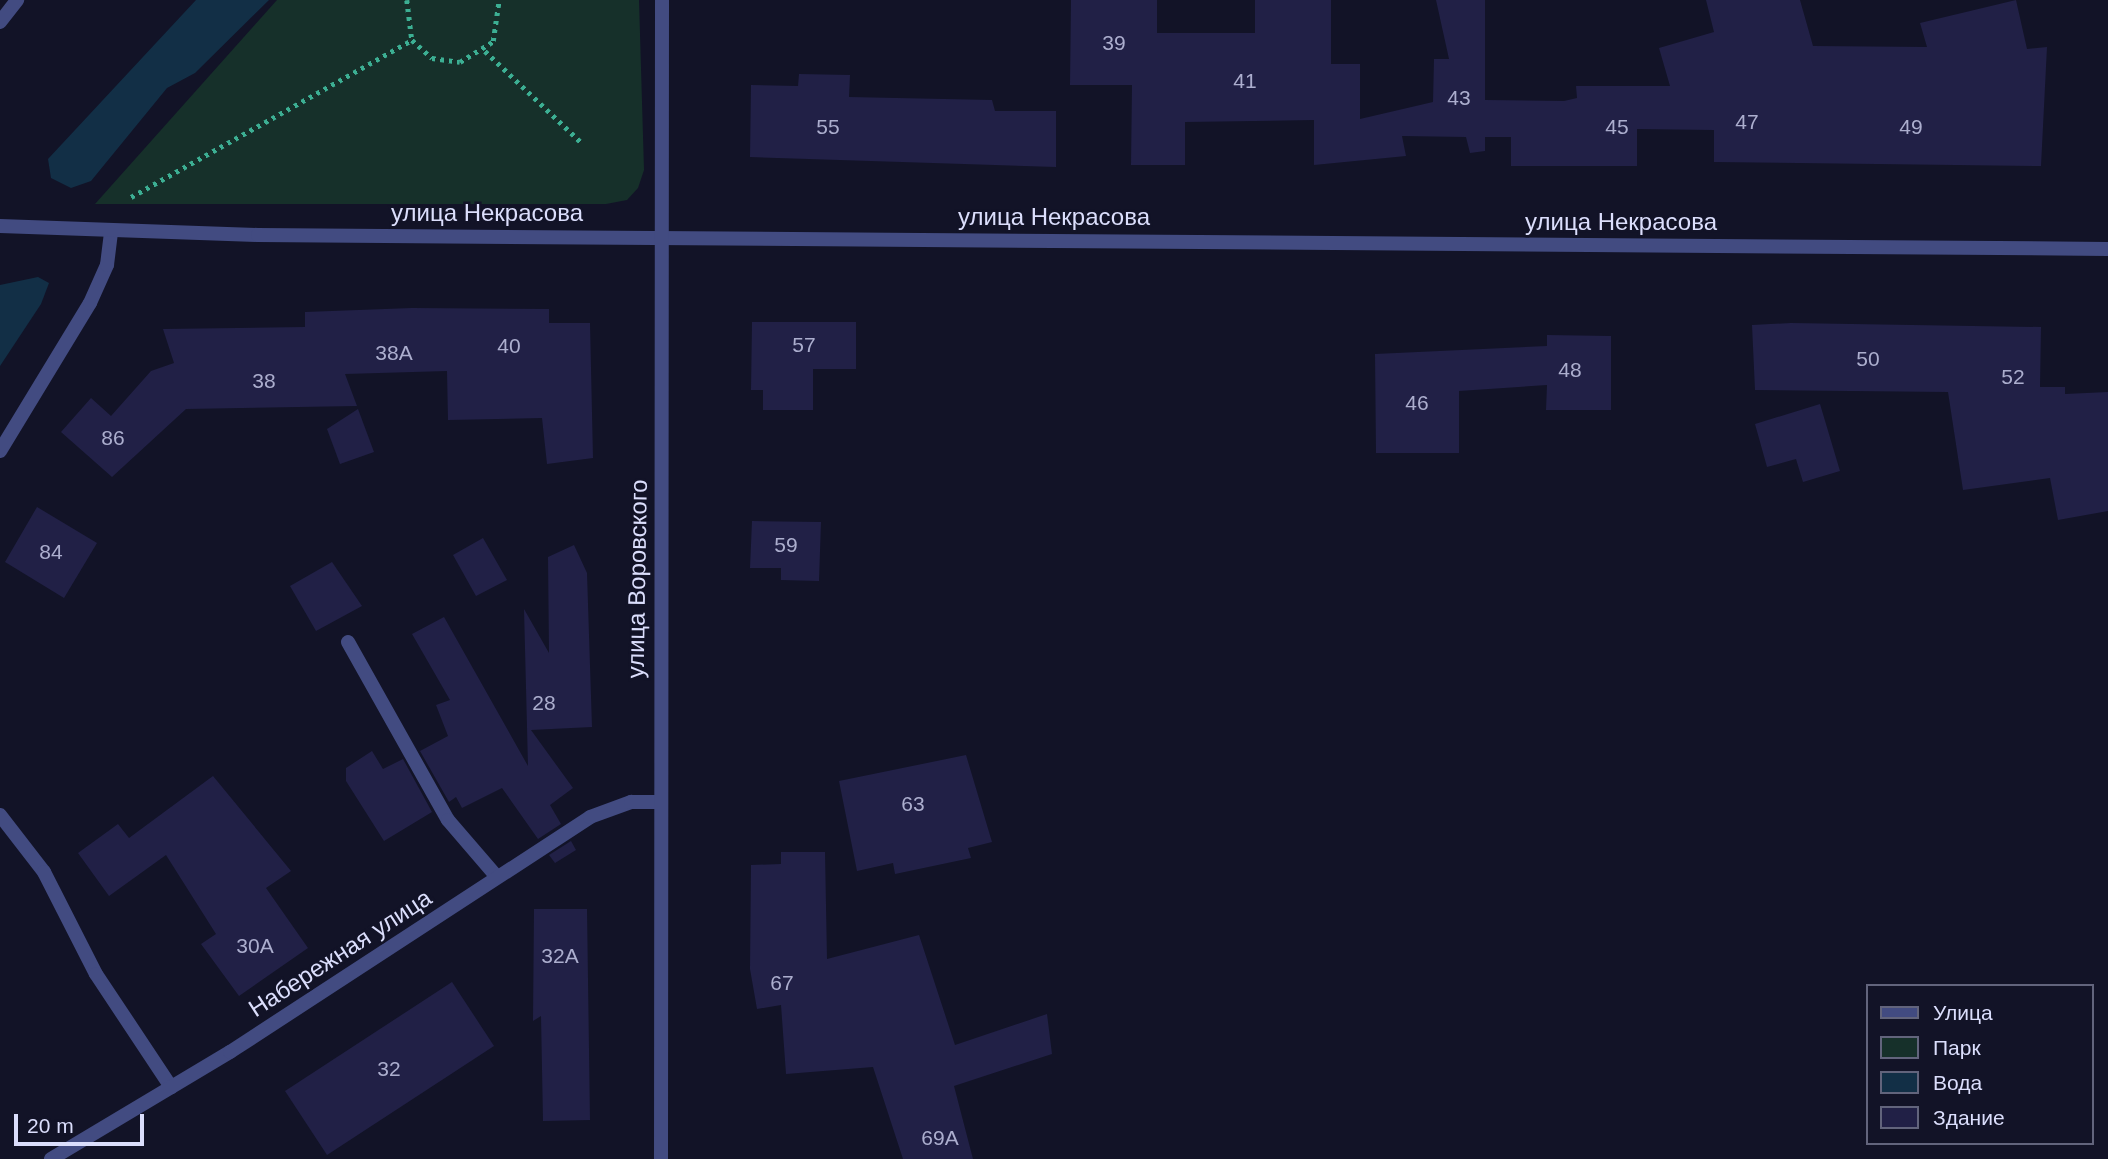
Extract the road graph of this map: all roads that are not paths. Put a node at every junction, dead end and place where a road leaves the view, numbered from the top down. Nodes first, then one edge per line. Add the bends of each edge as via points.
1 (17, 0) edge
2 (662, 0) edge
3 (0, 22) edge
4 (0, 226) edge
5 (111, 232) junction
6 (663, 237) junction
7 (2108, 249) edge
8 (0, 452) edge
9 (348, 642) dead end
10 (658, 802) junction
11 (0, 815) edge
12 (498, 877) junction
13 (171, 1087) junction
14 (51, 1159) edge
15 (661, 1159) edge

1 - 3 street
2 - 6 street, улица Воровского
4 - 5 street, улица Некрасова
5 - 6 street, улица Некрасова
5 - 8 street via 107,265 90,303
6 - 7 street, улица Некрасова
6 - 10 street, улица Воровского
9 - 12 street via 448,820
10 - 12 street, Набережная улица via 609,808
10 - 15 street, улица Воровского
11 - 13 street via 44,872 96,974
12 - 13 street, Набережная улица
13 - 14 street, Набережная улица

